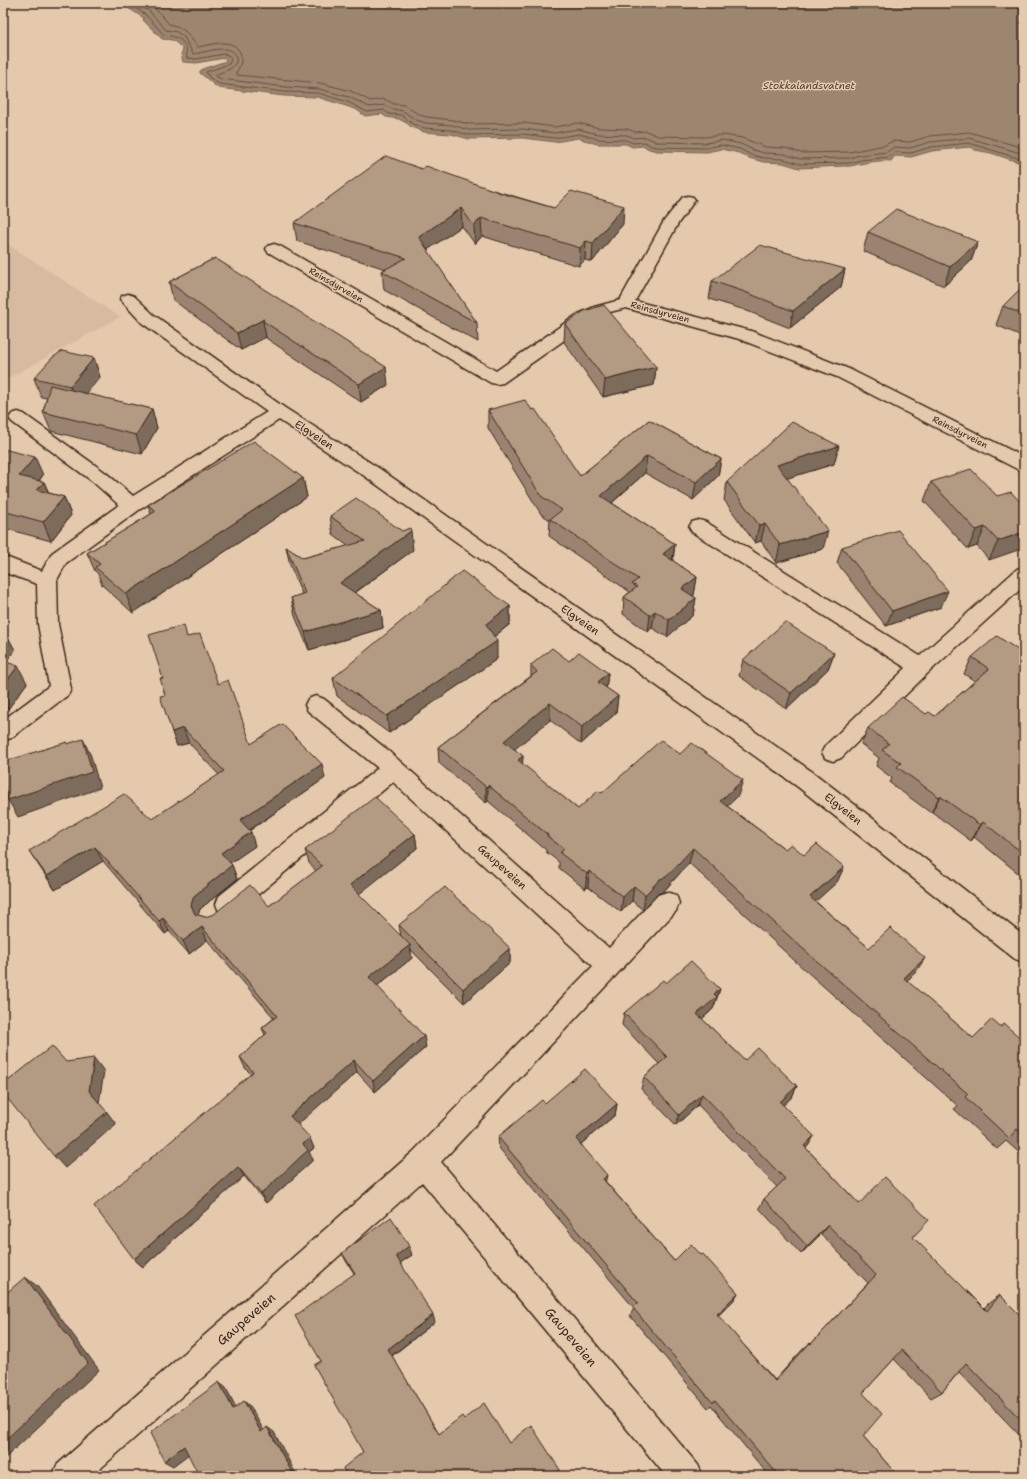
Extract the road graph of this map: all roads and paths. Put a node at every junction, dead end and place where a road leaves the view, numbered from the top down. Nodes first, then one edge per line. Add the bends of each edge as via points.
1 (688, 200) dead end
2 (274, 249) dead end
3 (128, 299) dead end
4 (626, 303) junction
5 (279, 412) junction
6 (18, 418) dead end
7 (1024, 465) edge
8 (132, 505) junction
9 (699, 527) dead end
10 (3, 563) edge
11 (1024, 574) edge
12 (47, 580) junction
13 (921, 667) junction
14 (316, 705) dead end
15 (3, 732) edge
16 (833, 752) dead end
17 (393, 769) junction
18 (667, 903) dead end
19 (210, 918) edge
20 (1024, 951) edge
21 (610, 965) junction
22 (423, 1162) junction
23 (68, 1476) edge
24 (688, 1476) edge

1 - 4 street via 672,221
2 - 4 street, Reinsdyrveien via 497,379 584,318 600,310
3 - 5 street, Elgveien via 148,319
4 - 7 street, Reinsdyrveien via 745,335 843,372
5 - 8 street
5 - 20 street, Elgveien via 373,473 806,780
6 - 8 street via 99,477
8 - 12 street via 59,558
9 - 13 street
10 - 12 street
11 - 13 street
12 - 15 street via 48,624 60,689
13 - 16 street
14 - 17 street, Gaupeveien
17 - 19 street
17 - 21 street, Gaupeveien
18 - 21 street, Gaupeveien
21 - 22 street, Gaupeveien
22 - 23 street, Gaupeveien
22 - 24 street, Gaupeveien

